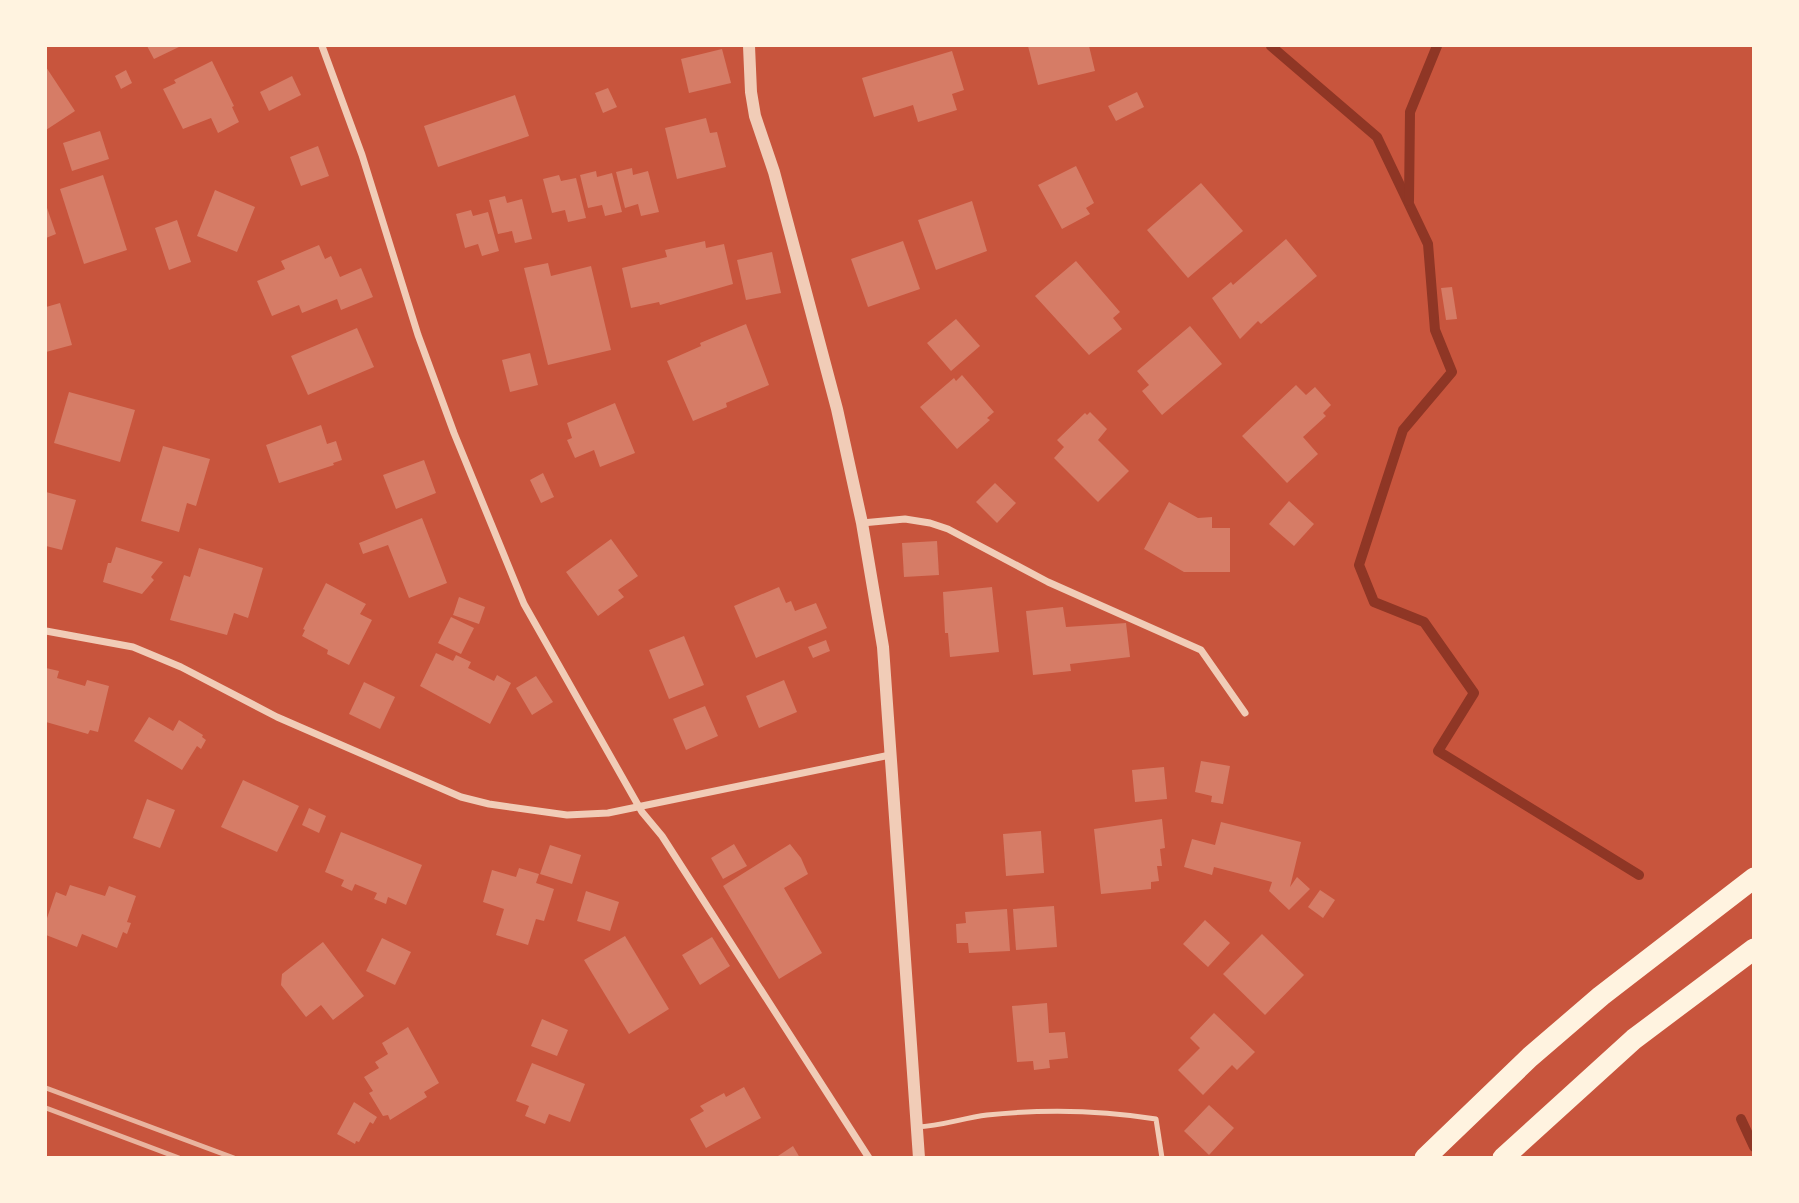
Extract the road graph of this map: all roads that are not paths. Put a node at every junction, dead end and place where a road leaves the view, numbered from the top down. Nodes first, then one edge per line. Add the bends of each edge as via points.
1 (322, 46) edge
2 (749, 46) edge
3 (862, 523) junction
4 (46, 631) edge
5 (1245, 713) dead end
6 (890, 755) junction
7 (640, 808) junction
8 (1754, 878) edge
9 (1754, 949) edge
10 (917, 1127) junction
11 (869, 1157) edge
12 (919, 1157) edge
13 (1162, 1157) edge
14 (1425, 1157) edge
15 (1503, 1157) edge

1 - 7 street via 362,155 418,335 524,604
2 - 3 street via 755,116 837,410
3 - 5 street via 905,519 948,529 1048,582 1201,650
3 - 6 street via 883,648
4 - 7 street via 133,648 181,667 277,717 461,797 567,815
6 - 7 street
6 - 10 street
7 - 11 street
8 - 14 highway via 1601,996
9 - 15 highway via 1634,1040
10 - 12 street
10 - 13 lane via 1013,1113 1119,1113 1156,1119

